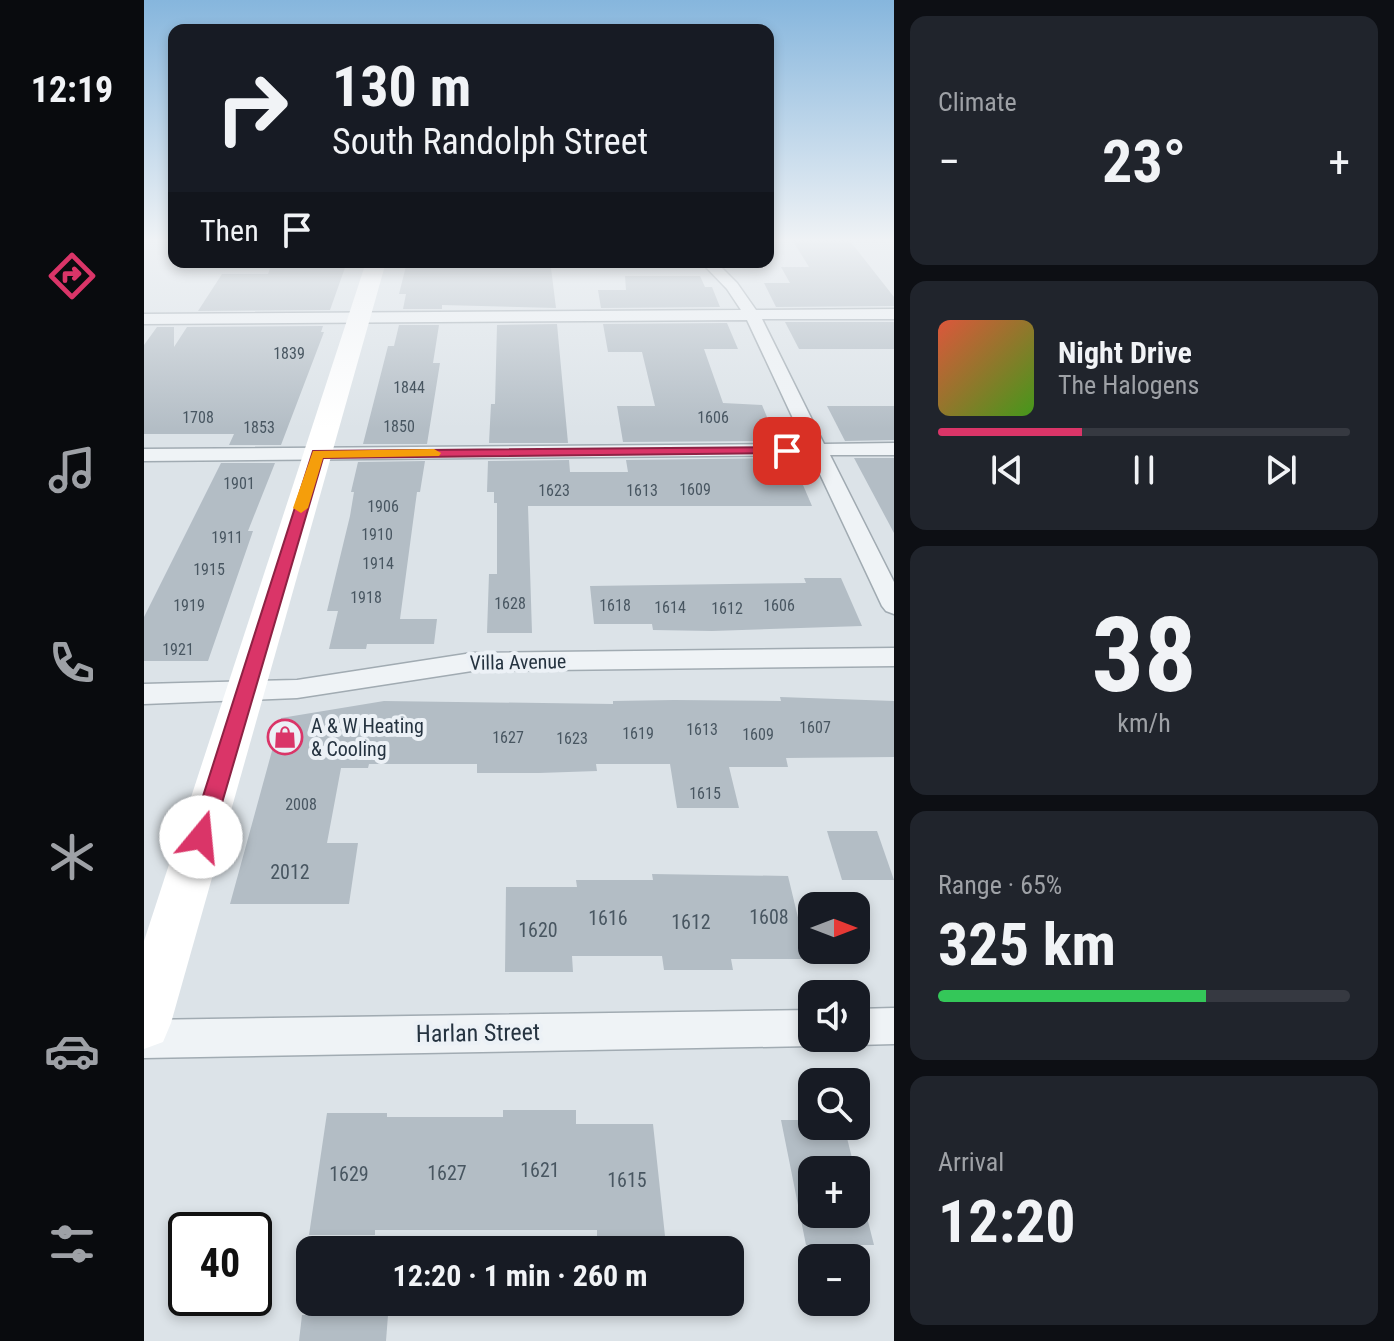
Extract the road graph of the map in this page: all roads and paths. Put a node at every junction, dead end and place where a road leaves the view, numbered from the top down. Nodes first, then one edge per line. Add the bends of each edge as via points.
1 (363, 304) edge
2 (744, 304) edge
3 (894, 314) edge
4 (752, 315) junction
5 (359, 317) junction
6 (144, 319) edge
7 (894, 449) edge
8 (818, 450) junction
9 (317, 454) junction
10 (144, 455) edge
11 (894, 606) edge
12 (894, 657) edge
13 (245, 692) junction
14 (144, 694) edge
15 (144, 1023) edge
16 (894, 1026) edge
17 (870, 1027) edge
18 (798, 1028) edge
19 (144, 1039) edge

1 - 5 street
2 - 4 street
3 - 4 street
4 - 5 street
4 - 8 street
5 - 6 street
5 - 9 street
7 - 8 street
8 - 9 street
8 - 11 street
9 - 10 street
9 - 13 street
12 - 13 street, Villa Avenue via 472,662
13 - 14 street, Villa Avenue
13 - 15 street
16 - 17 street
18 - 19 street, Harlan Street

